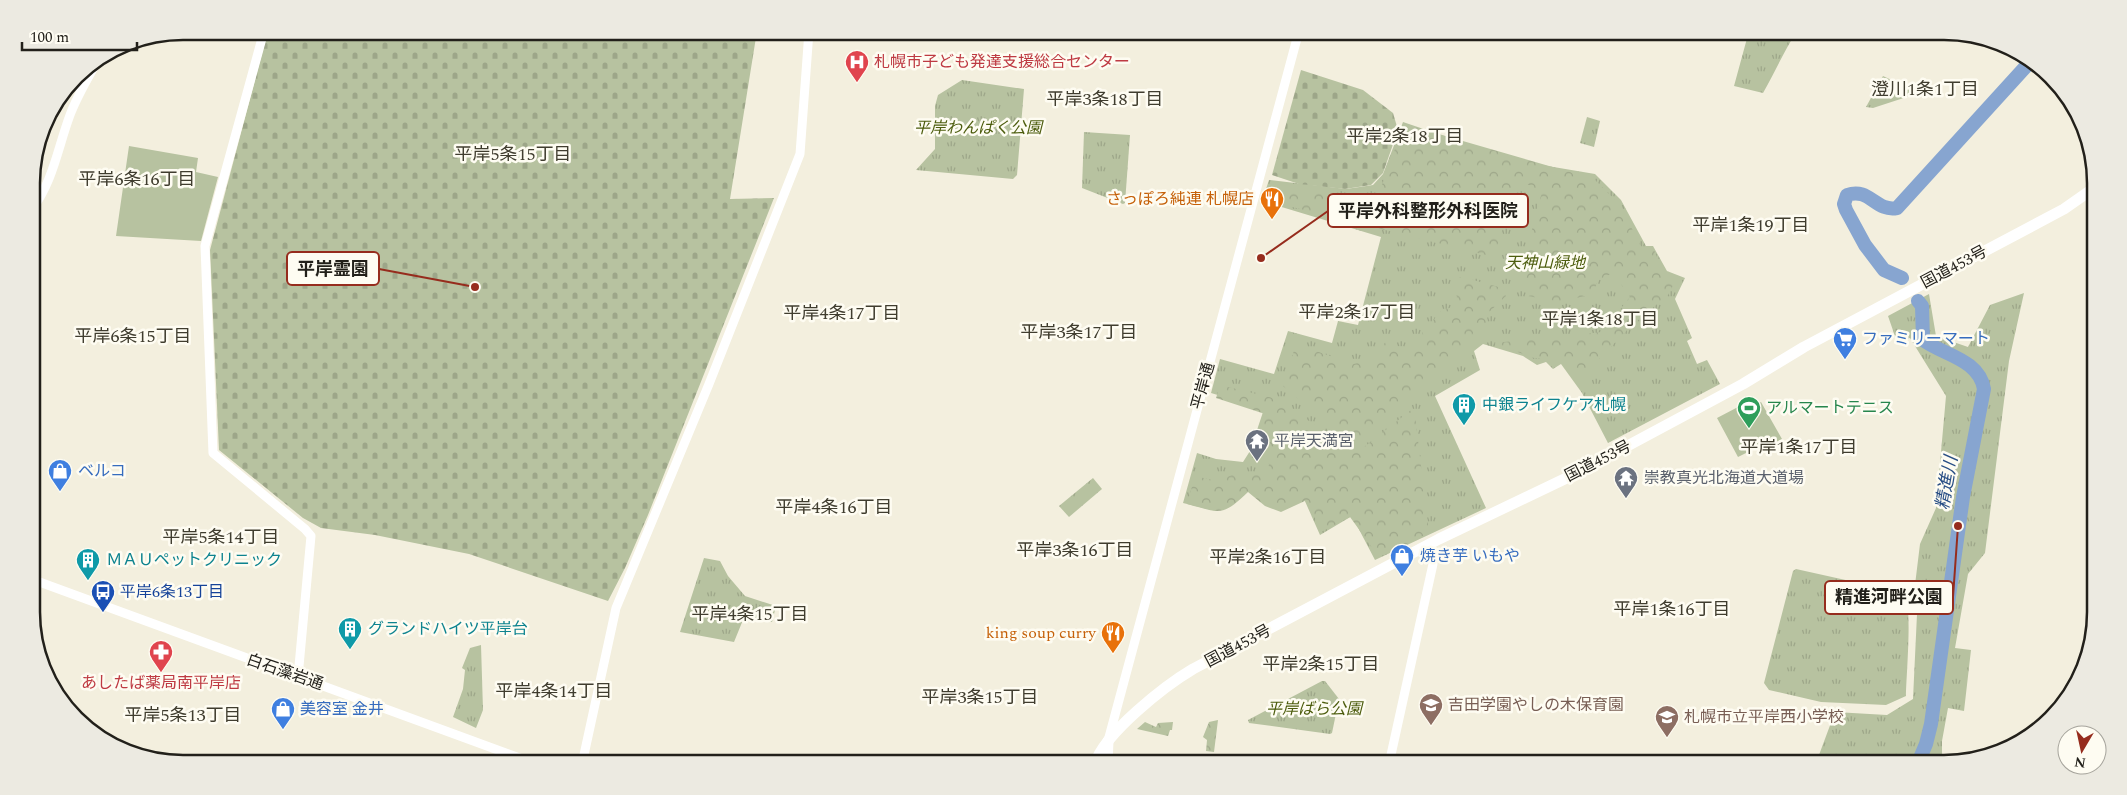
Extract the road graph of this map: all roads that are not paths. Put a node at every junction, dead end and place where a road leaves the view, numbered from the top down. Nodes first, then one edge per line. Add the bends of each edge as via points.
1 (262, 40) edge
2 (808, 40) edge
3 (1296, 40) edge
4 (90, 74) edge
5 (2087, 193) edge
6 (40, 195) edge
7 (1427, 546) junction
8 (40, 582) edge
9 (298, 677) junction
10 (1108, 741) junction
11 (511, 755) edge
12 (584, 755) edge
13 (1098, 755) edge
14 (1107, 755) edge
15 (1391, 755) edge

1 - 9 street via 205,246 213,453 311,536
2 - 12 street via 800,154 616,608
3 - 10 street, 平岸通
4 - 6 street via 69,118 50,177
5 - 7 highway, 国道453号 via 2064,209 1804,347 1706,404 1577,473
7 - 10 highway, 国道453号 via 1185,674 1155,696
7 - 15 street via 1433,564
8 - 9 street, 白石藻岩通
9 - 11 street, 白石藻岩通
10 - 13 highway, 平岸通
10 - 14 highway, 平岸通

